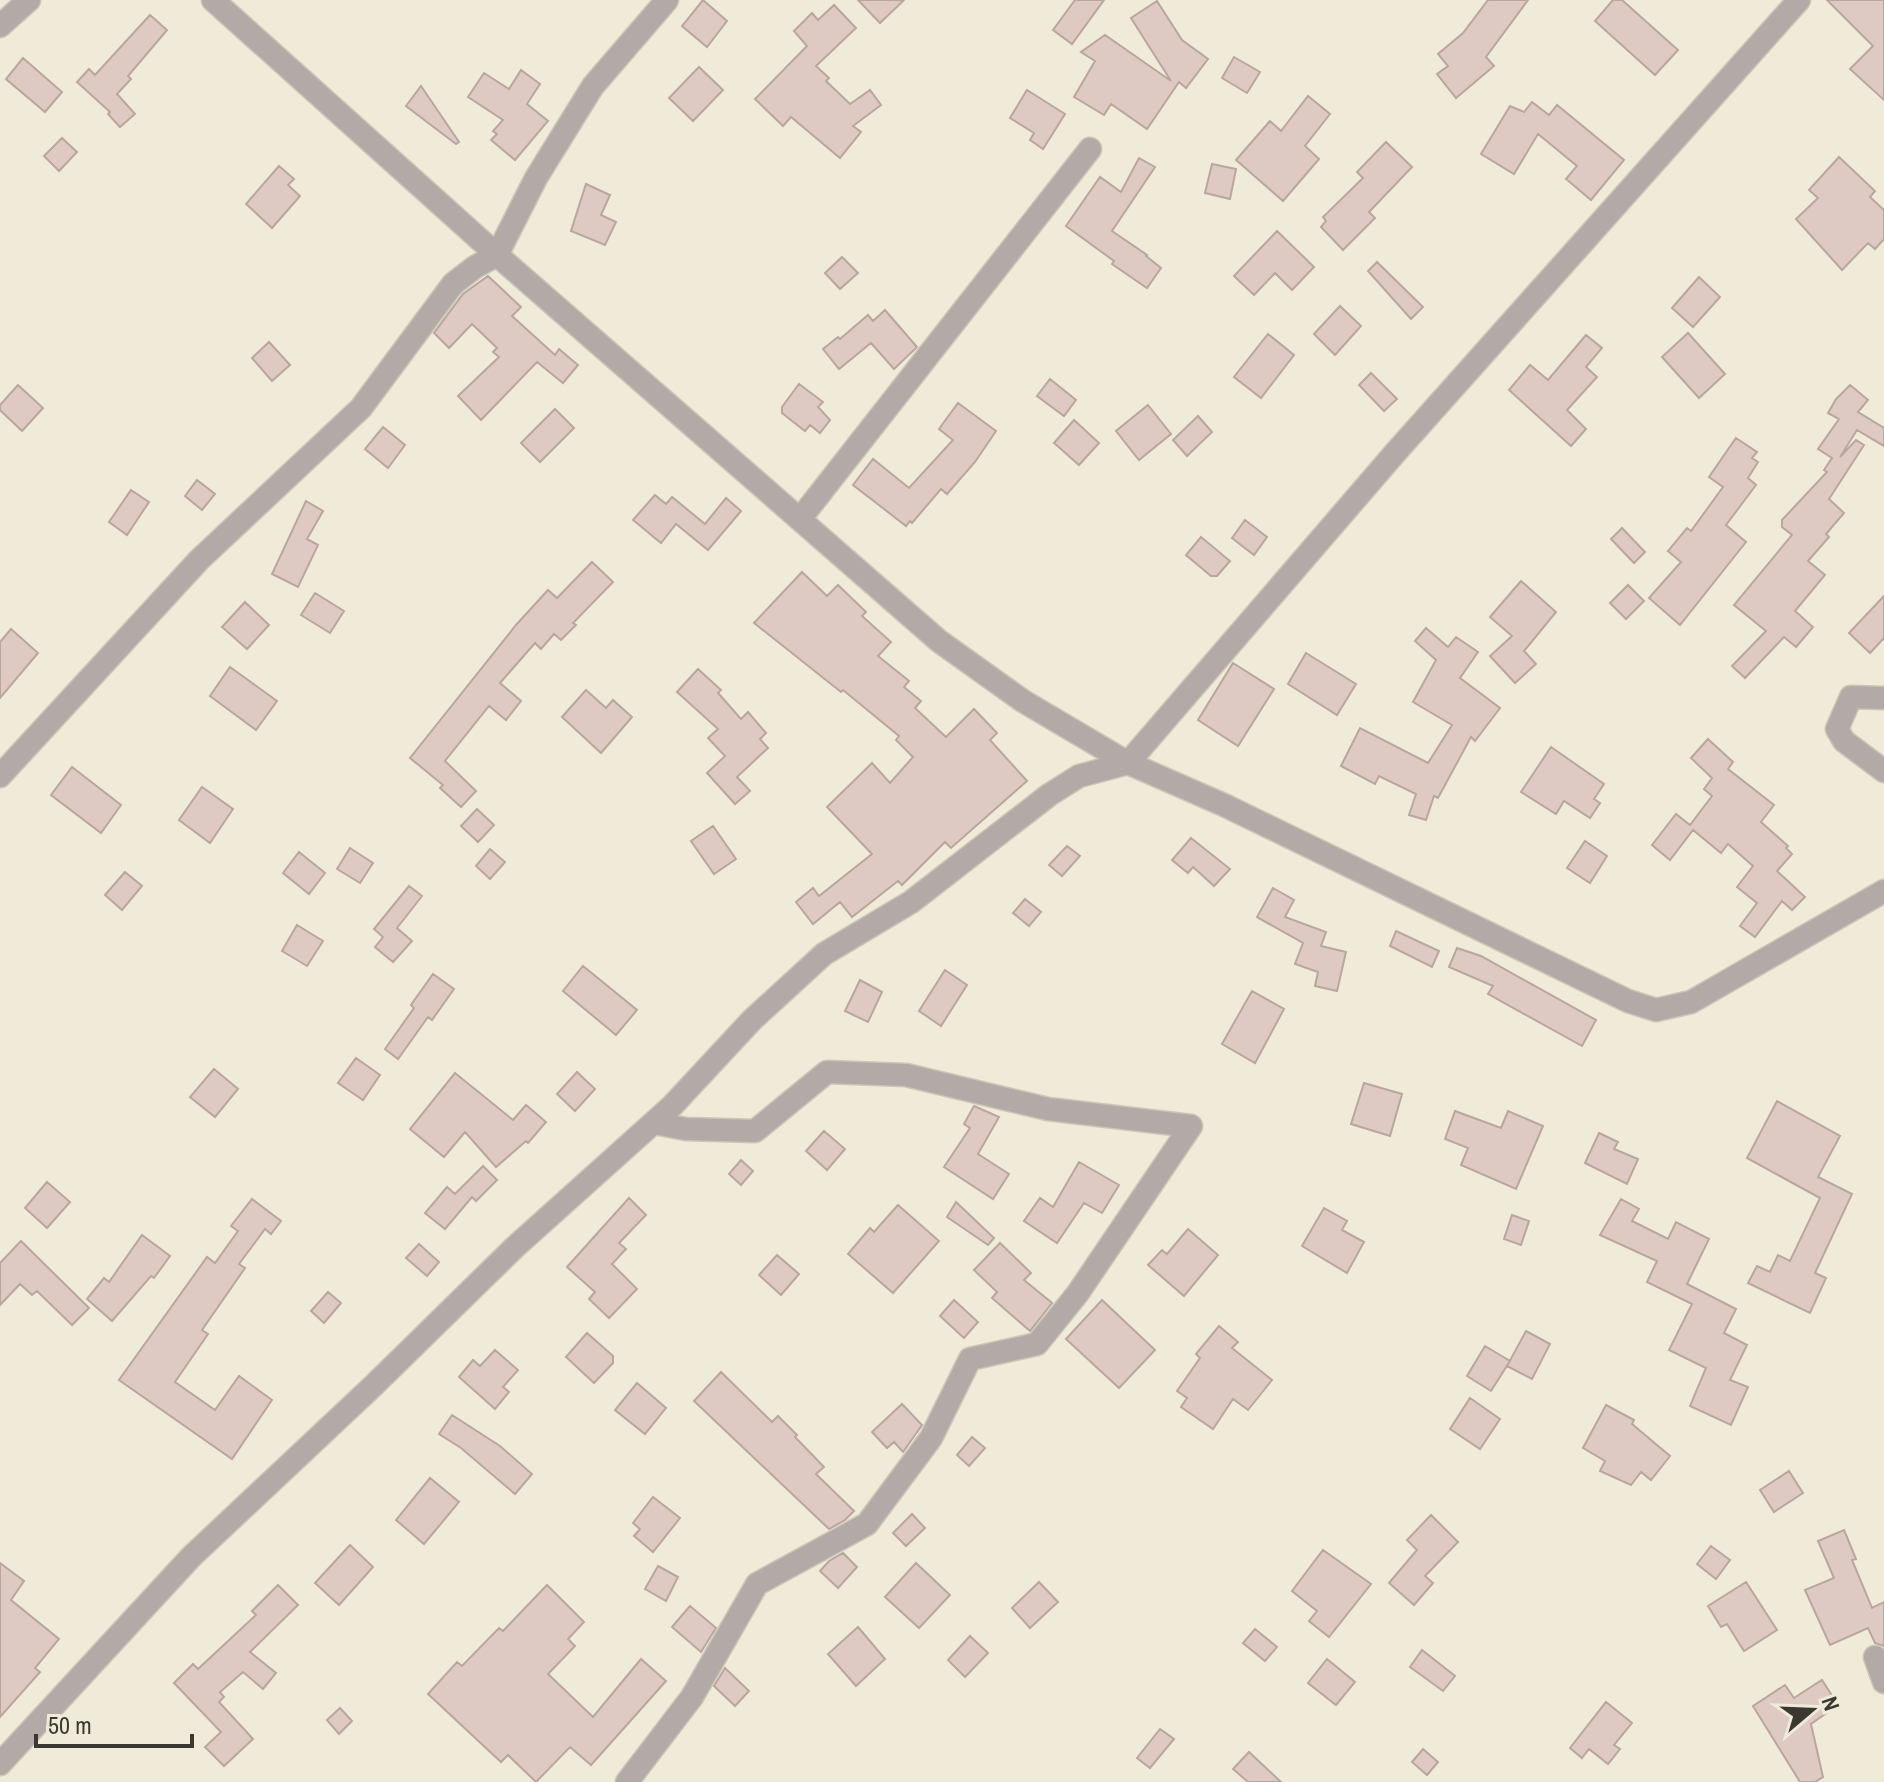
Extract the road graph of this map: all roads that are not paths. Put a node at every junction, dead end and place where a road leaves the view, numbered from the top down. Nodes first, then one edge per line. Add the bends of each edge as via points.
1 (29, 0) edge
2 (213, 0) edge
3 (667, 0) edge
4 (1799, 0) edge
5 (0, 26) edge
6 (1090, 149) dead end
7 (497, 255) junction
8 (800, 519) junction
9 (1884, 698) edge
10 (1128, 763) junction
11 (1884, 771) edge
12 (0, 776) edge
13 (1884, 891) edge
14 (654, 1123) junction
15 (1875, 1657) dead end
16 (1884, 1682) edge
17 (0, 1764) edge
18 (627, 1782) edge

1 - 5 street
2 - 7 street
3 - 7 street via 593,86 536,178
4 - 10 street via 1395,453
6 - 8 street
7 - 8 street
7 - 12 street via 453,284 361,408 199,560
8 - 10 street via 939,641 1023,701
9 - 11 street via 1851,697 1837,729 1844,741
10 - 13 street via 1656,1010 1691,1002
10 - 14 street via 1079,776 911,902 824,954
14 - 17 street via 515,1247 191,1557
14 - 18 street via 755,1131 827,1072 906,1075 1048,1109 1191,1126 1078,1293 1037,1344 970,1359 931,1438 867,1524 757,1584 692,1697
15 - 16 street

